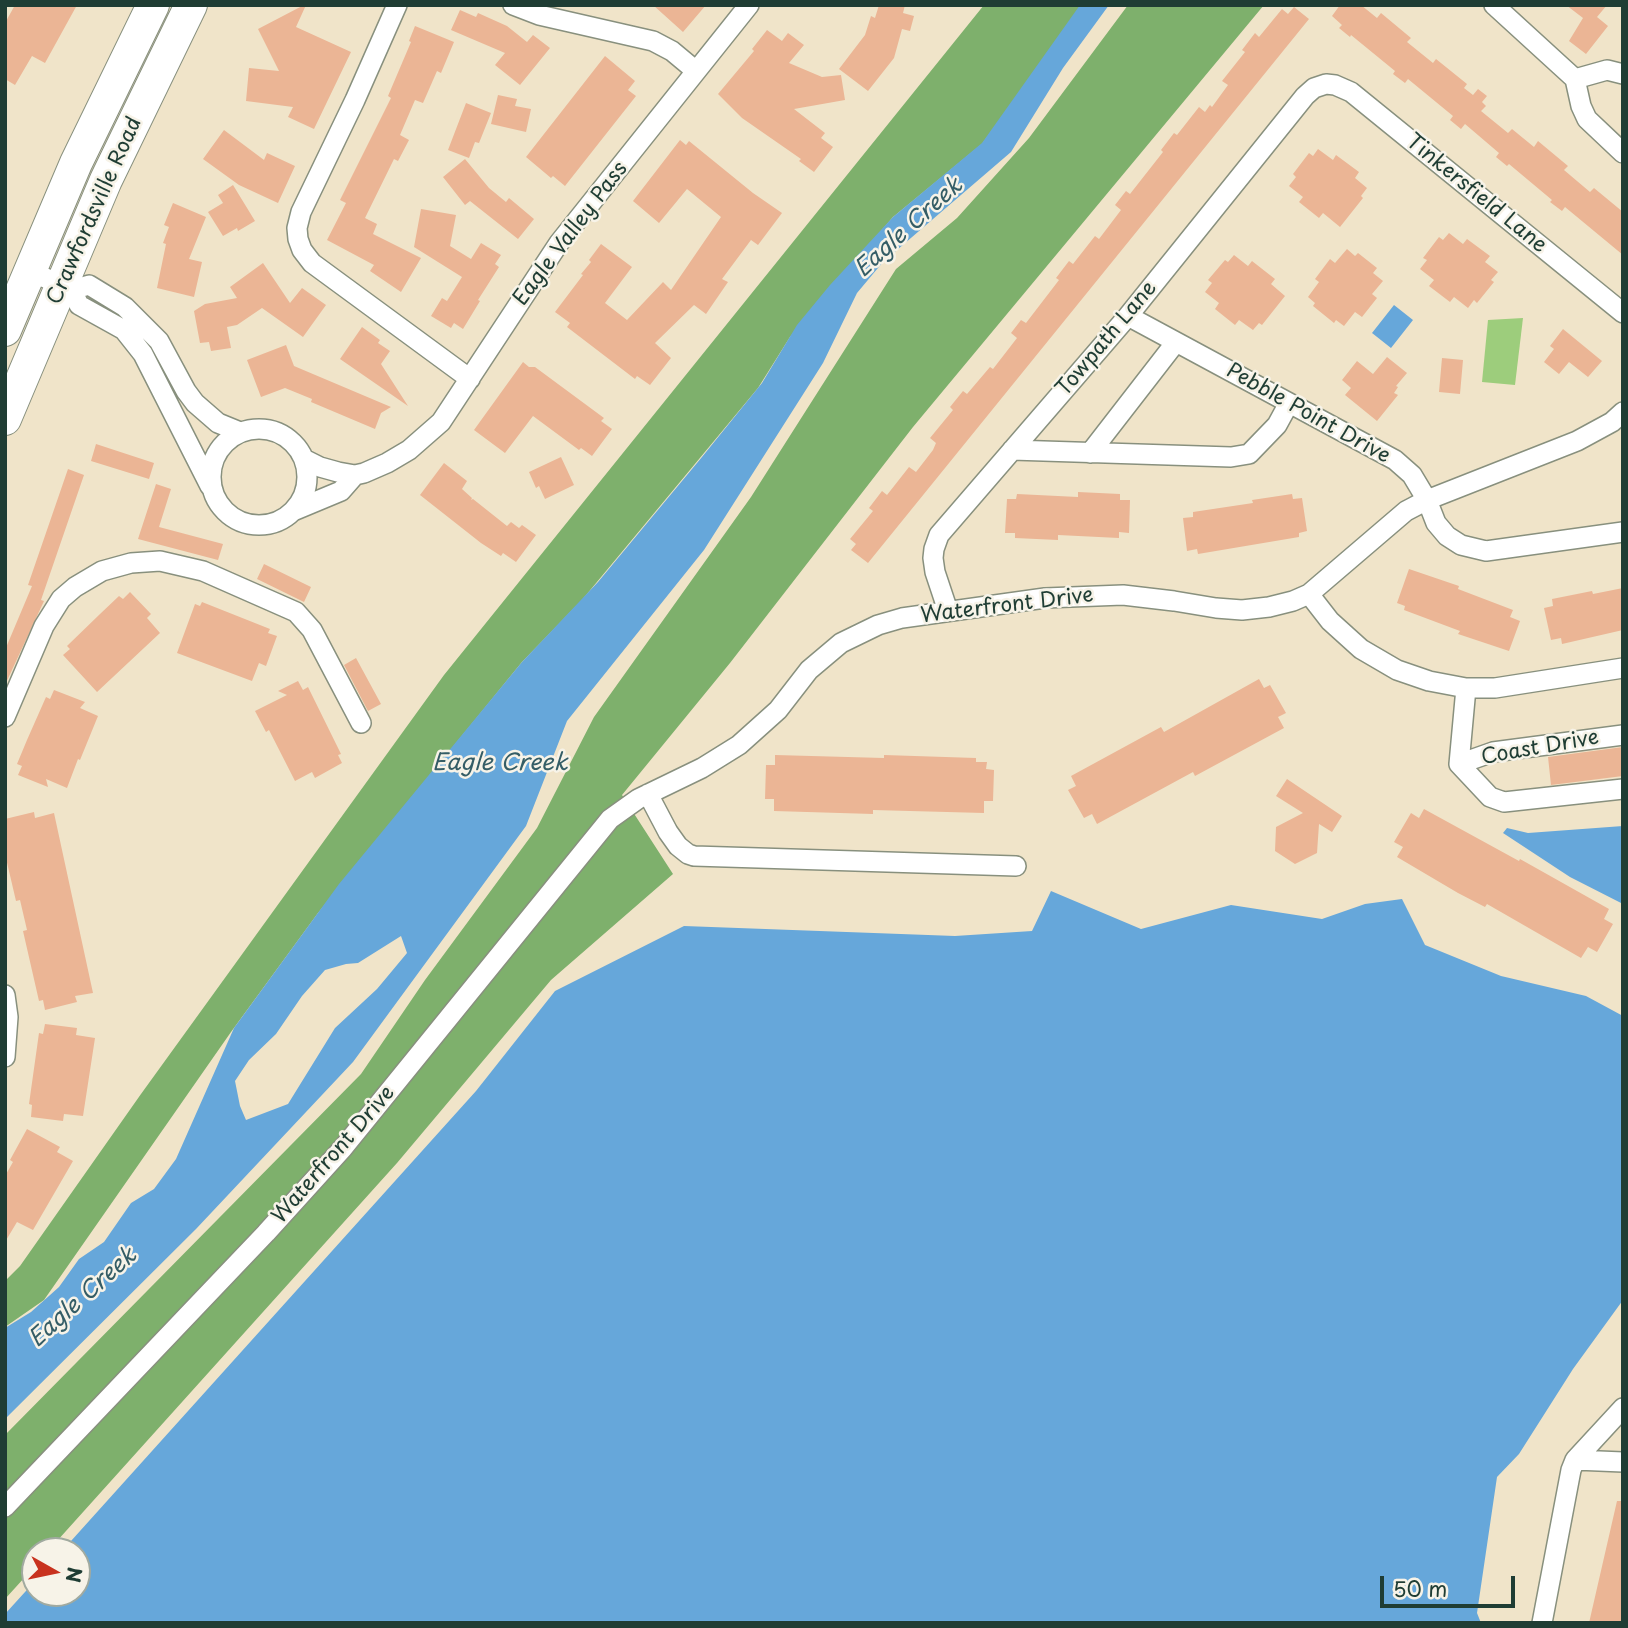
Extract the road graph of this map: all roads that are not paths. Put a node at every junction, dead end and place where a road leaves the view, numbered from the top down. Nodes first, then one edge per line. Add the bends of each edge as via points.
1 (153, 5) edge
2 (191, 5) edge
3 (397, 5) edge
4 (513, 5) edge
5 (749, 5) edge
6 (1494, 5) edge
7 (696, 71) junction
8 (1623, 74) edge
9 (1575, 79) junction
10 (1326, 84) joint
11 (1623, 153) edge
12 (30, 271) junction
13 (66, 288) junction
14 (1623, 313) edge
15 (1128, 316) junction
16 (5, 330) edge
17 (1176, 342) junction
18 (470, 379) junction
19 (1289, 403) junction
20 (1623, 412) edge
21 (5, 419) edge
22 (240, 432) junction
23 (1012, 450) junction
24 (1090, 453) junction
25 (304, 459) junction
26 (355, 475) junction
27 (214, 495) junction
28 (1427, 500) junction
29 (292, 511) junction
30 (1623, 532) edge
31 (1310, 594) junction
32 (948, 611) junction
33 (1623, 668) edge
34 (1466, 688) junction
35 (5, 717) edge
36 (361, 723) dead end
37 (1623, 735) edge
38 (1459, 764) junction
39 (1623, 789) edge
40 (648, 794) junction
41 (1016, 866) dead end
42 (5, 995) edge
43 (5, 1057) edge
44 (1623, 1408) edge
45 (1575, 1460) junction
46 (1623, 1462) edge
47 (5, 1507) edge
48 (1542, 1623) edge

1 - 12 main road, Crawfordsville Road
2 - 13 main road, Crawfordsville Road via 117,156
3 - 18 street via 297,228 302,250 312,263
4 - 7 street via 653,41
5 - 7 street, Eagle Valley Pass
6 - 9 street
7 - 18 street, Eagle Valley Pass via 559,243
8 - 9 street via 1607,70
9 - 11 street via 1587,120
10 - 14 street, Tinkersfield Lane via 1351,92
10 - 15 street, Towpath Lane via 1305,96
12 - 13 street, Eagle Valley Pass
12 - 16 main road, Crawfordsville Road
13 - 21 main road, Crawfordsville Road
13 - 22 street, Eagle Valley Pass via 89,285 138,318 159,341 195,403 218,423
13 - 27 street, Eagle Valley Pass via 79,305 124,330 144,354
15 - 17 street, Pebble Point Drive
15 - 23 street, Towpath Lane
17 - 19 street, Pebble Point Drive
17 - 24 street
18 - 26 street, Eagle Valley Pass via 423,440 387,463
19 - 24 street via 1277,425 1249,454
19 - 28 street, Pebble Point Drive via 1395,460 1412,475
20 - 28 street, Waterfront Drive via 1577,440
22 - 25 street, Eagle Valley Pass via 263,428 280,433 295,444
22 - 27 street via 224,444 213,461
23 - 24 street
23 - 32 street, Towpath Lane via 937,540 935,572
25 - 26 street, Eagle Valley Pass
25 - 29 street via 307,483
26 - 29 street, Eagle Valley Pass via 341,491
27 - 29 street, Eagle Valley Pass via 227,513 241,522 274,523
28 - 30 street, Pebble Point Drive via 1431,516 1447,536 1476,550
28 - 31 street, Waterfront Drive via 1406,512
31 - 32 street, Waterfront Drive via 1242,610 1148,597 1088,595
31 - 34 street via 1342,633 1382,662 1429,681
32 - 40 street, Waterfront Drive via 886,622 841,643 809,670 778,710 739,745
33 - 34 street via 1511,686
34 - 38 street, Coast Drive
35 - 36 street via 44,626 61,599 102,571 160,561 203,571 296,612 312,630
37 - 38 street, Coast Drive via 1493,752
38 - 39 street, Coast Drive via 1490,797 1504,802
40 - 41 street via 668,832 689,855
40 - 47 street, Waterfront Drive via 610,819 335,1157
42 - 43 street
44 - 45 street
45 - 46 street
45 - 48 street

